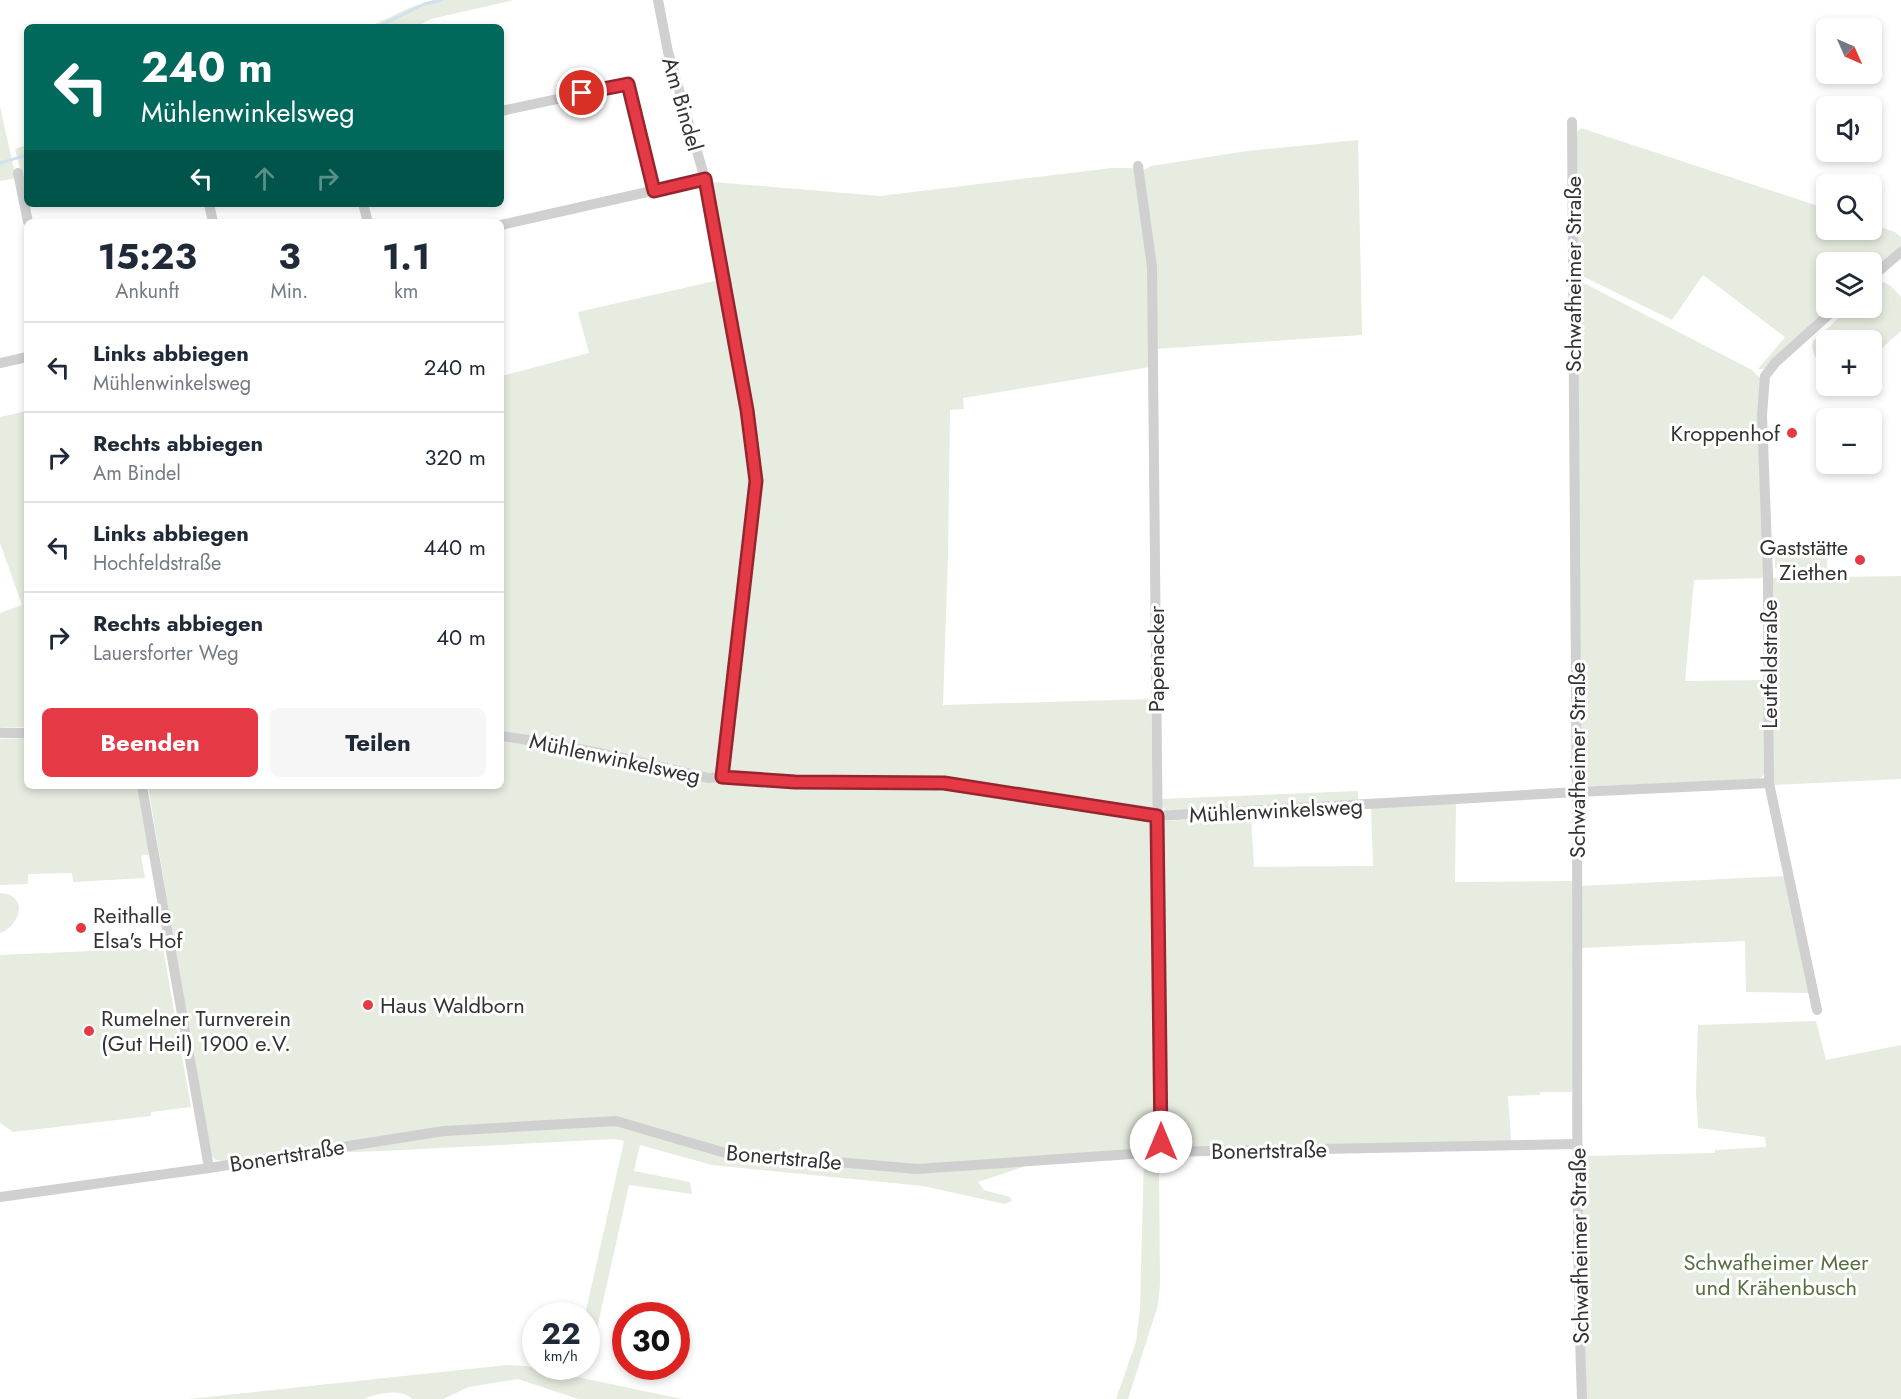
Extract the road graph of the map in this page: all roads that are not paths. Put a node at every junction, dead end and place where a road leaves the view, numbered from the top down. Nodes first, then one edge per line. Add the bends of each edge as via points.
1 (658, 0) edge
2 (504, 110) edge
3 (1572, 122) dead end
4 (1138, 166) dead end
5 (18, 173) dead end
6 (705, 179) junction
7 (654, 191) junction
8 (24, 202) edge
9 (504, 224) edge
10 (1901, 252) edge
11 (1882, 268) edge
12 (1825, 318) edge
13 (24, 358) edge
14 (0, 363) edge
15 (24, 733) edge
16 (0, 734) edge
17 (504, 736) edge
18 (722, 777) junction
19 (1769, 783) junction
20 (143, 789) edge
21 (1577, 792) junction
22 (1157, 816) junction
23 (1817, 1010) dead end
24 (1576, 1144) junction
25 (1161, 1152) junction
26 (209, 1168) junction
27 (0, 1197) edge
28 (1582, 1399) edge

1 - 6 street, Am Bindel via 668,52
2 - 7 street via 628,84
3 - 21 street, Schwafheimer Straße
4 - 22 street, Papenacker via 1152,267
5 - 8 street
6 - 7 street
6 - 18 street, Am Bindel via 756,481
7 - 9 street
10 - 11 street
12 - 19 street, Leutfeldstraße via 1765,376 1762,415
13 - 14 street
15 - 16 street
17 - 18 street, Mühlenwinkelsweg via 601,753 708,778
18 - 22 street, Mühlenwinkelsweg via 795,782 944,783
19 - 21 street, Mühlenwinkelsweg
19 - 23 street, Leutfeldstraße
20 - 26 street
21 - 22 street, Mühlenwinkelsweg
21 - 24 street, Schwafheimer Straße
22 - 25 street, Papenacker
24 - 25 street, Bonertstraße
24 - 28 street, Schwafheimer Straße
25 - 26 street, Bonertstraße via 917,1169 722,1152 616,1121 444,1131
26 - 27 street, Bonertstraße

